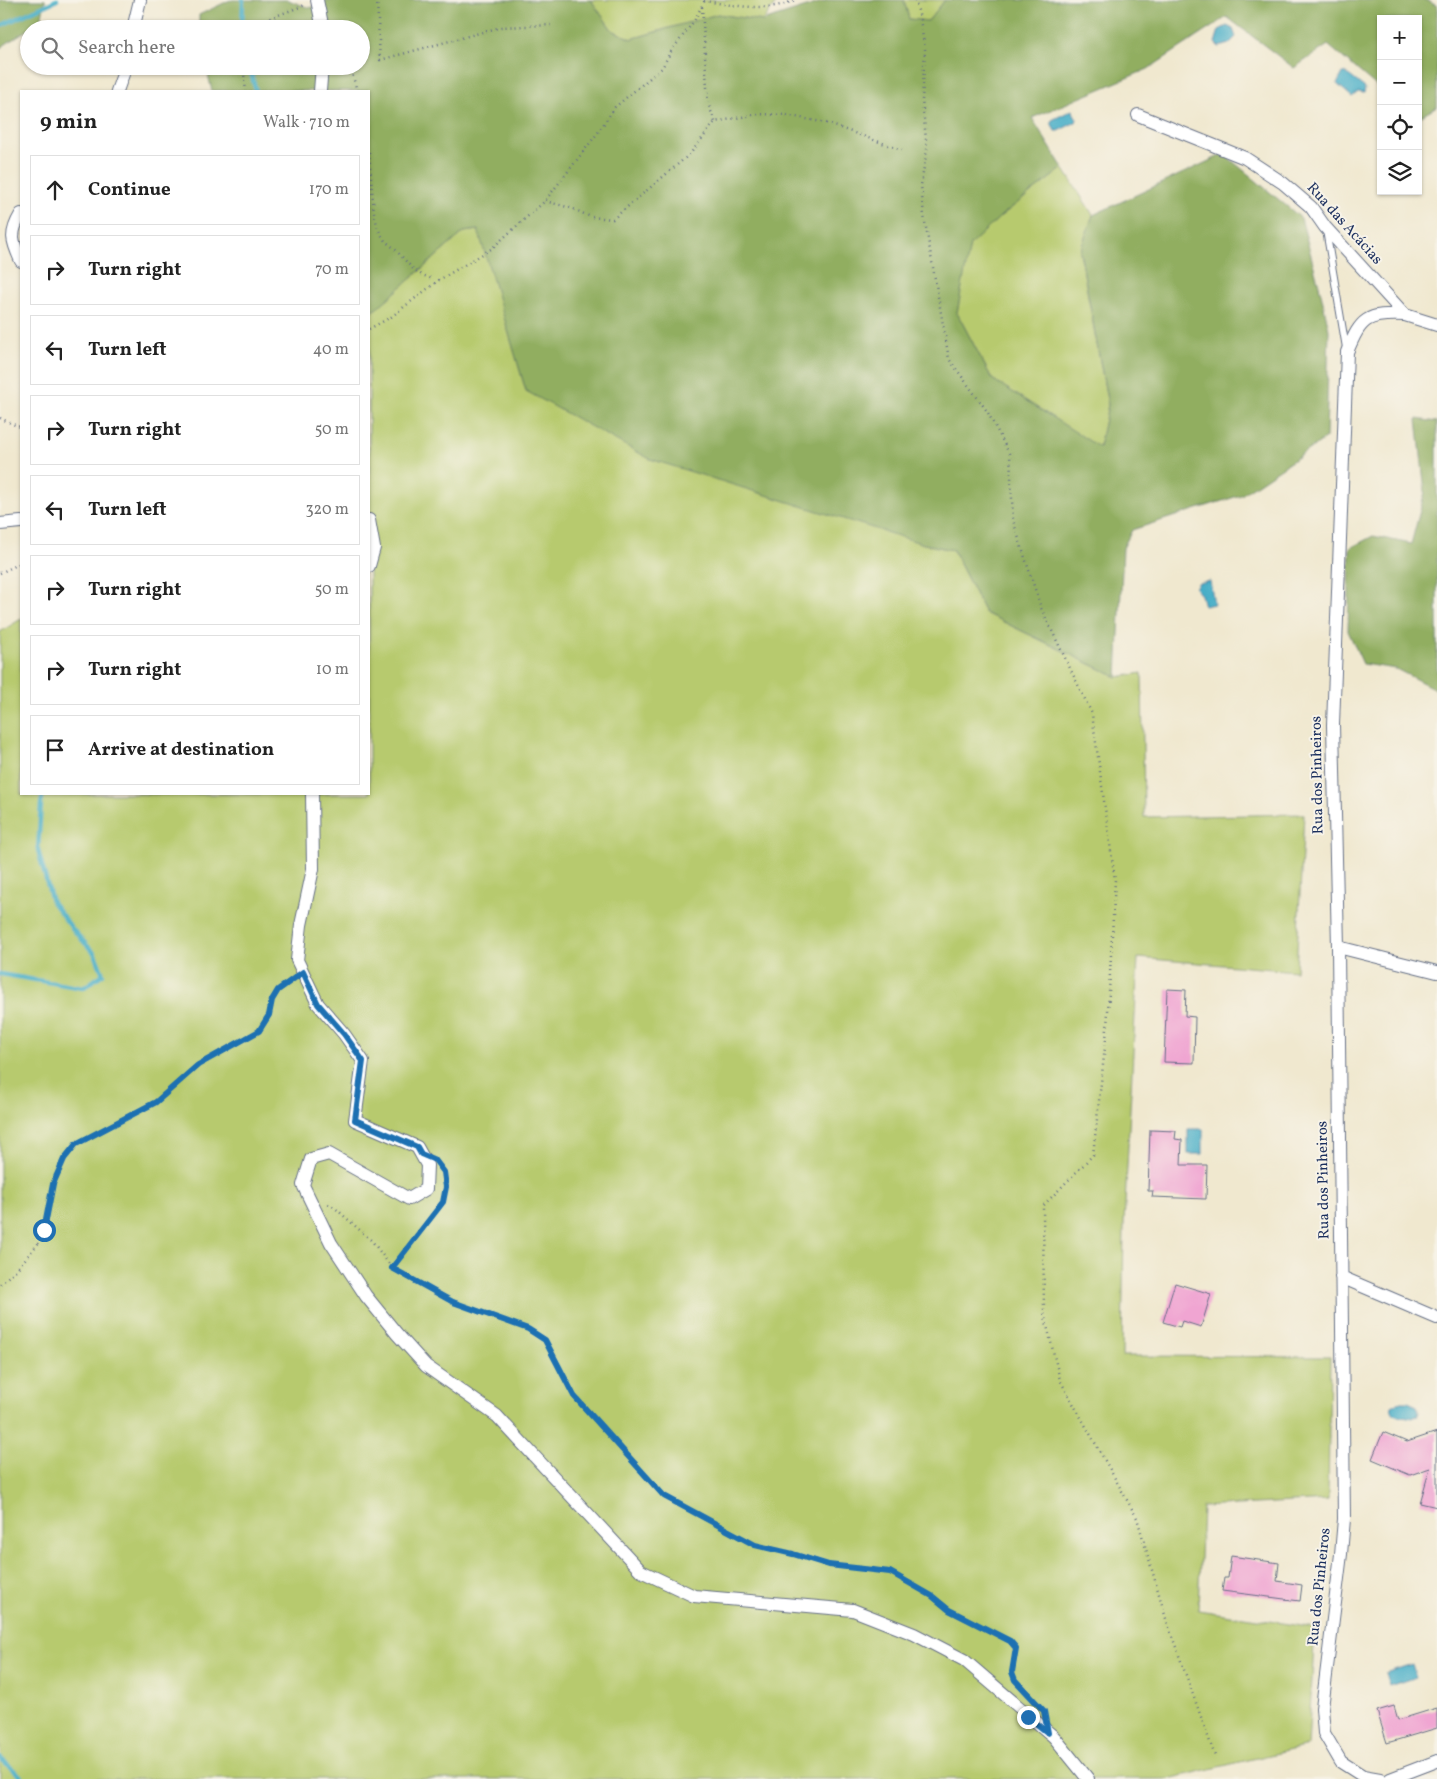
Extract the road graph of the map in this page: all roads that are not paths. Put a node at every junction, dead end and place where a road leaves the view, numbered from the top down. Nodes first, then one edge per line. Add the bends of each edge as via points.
1 (140, 0) edge
2 (316, 0) edge
3 (136, 20) edge
4 (321, 20) edge
5 (123, 75) edge
6 (321, 75) edge
7 (117, 90) edge
8 (320, 90) edge
9 (1138, 115) dead end
10 (20, 216) edge
11 (1325, 226) junction
12 (20, 259) edge
13 (1404, 315) junction
14 (1437, 325) edge
15 (1347, 352) junction
16 (20, 522) edge
17 (0, 524) edge
18 (370, 526) edge
19 (370, 562) edge
20 (312, 795) edge
21 (1338, 947) junction
22 (1437, 972) edge
23 (1341, 1276) junction
24 (1437, 1318) edge
25 (1437, 1761) edge
26 (1088, 1779) edge
27 (1380, 1779) edge
28 (1390, 1779) edge

1 - 3 street
2 - 4 street
5 - 7 street
6 - 8 street
9 - 11 street, Rua das Acácias via 1245,158 1284,183 1311,207
10 - 12 street via 12,240
11 - 13 street, Rua das Acácias
11 - 15 lane
13 - 14 street
13 - 15 street, Rua dos Pinheiros via 1386,314 1367,319 1356,330
15 - 21 street, Rua dos Pinheiros via 1333,725
16 - 17 street
18 - 19 street via 374,548
20 - 26 street via 313,869 297,960 318,1004 363,1061 355,1120 417,1147 427,1165 426,1189 409,1199 329,1154 311,1159 304,1185 308,1196 331,1243 366,1296 426,1366 497,1416 641,1571 694,1596 853,1610 914,1634 964,1660 1054,1737
21 - 22 street
21 - 23 street, Rua dos Pinheiros
23 - 24 street
23 - 27 street, Rua dos Pinheiros via 1344,1519 1322,1708 1324,1734 1341,1762 1363,1776
25 - 28 street

